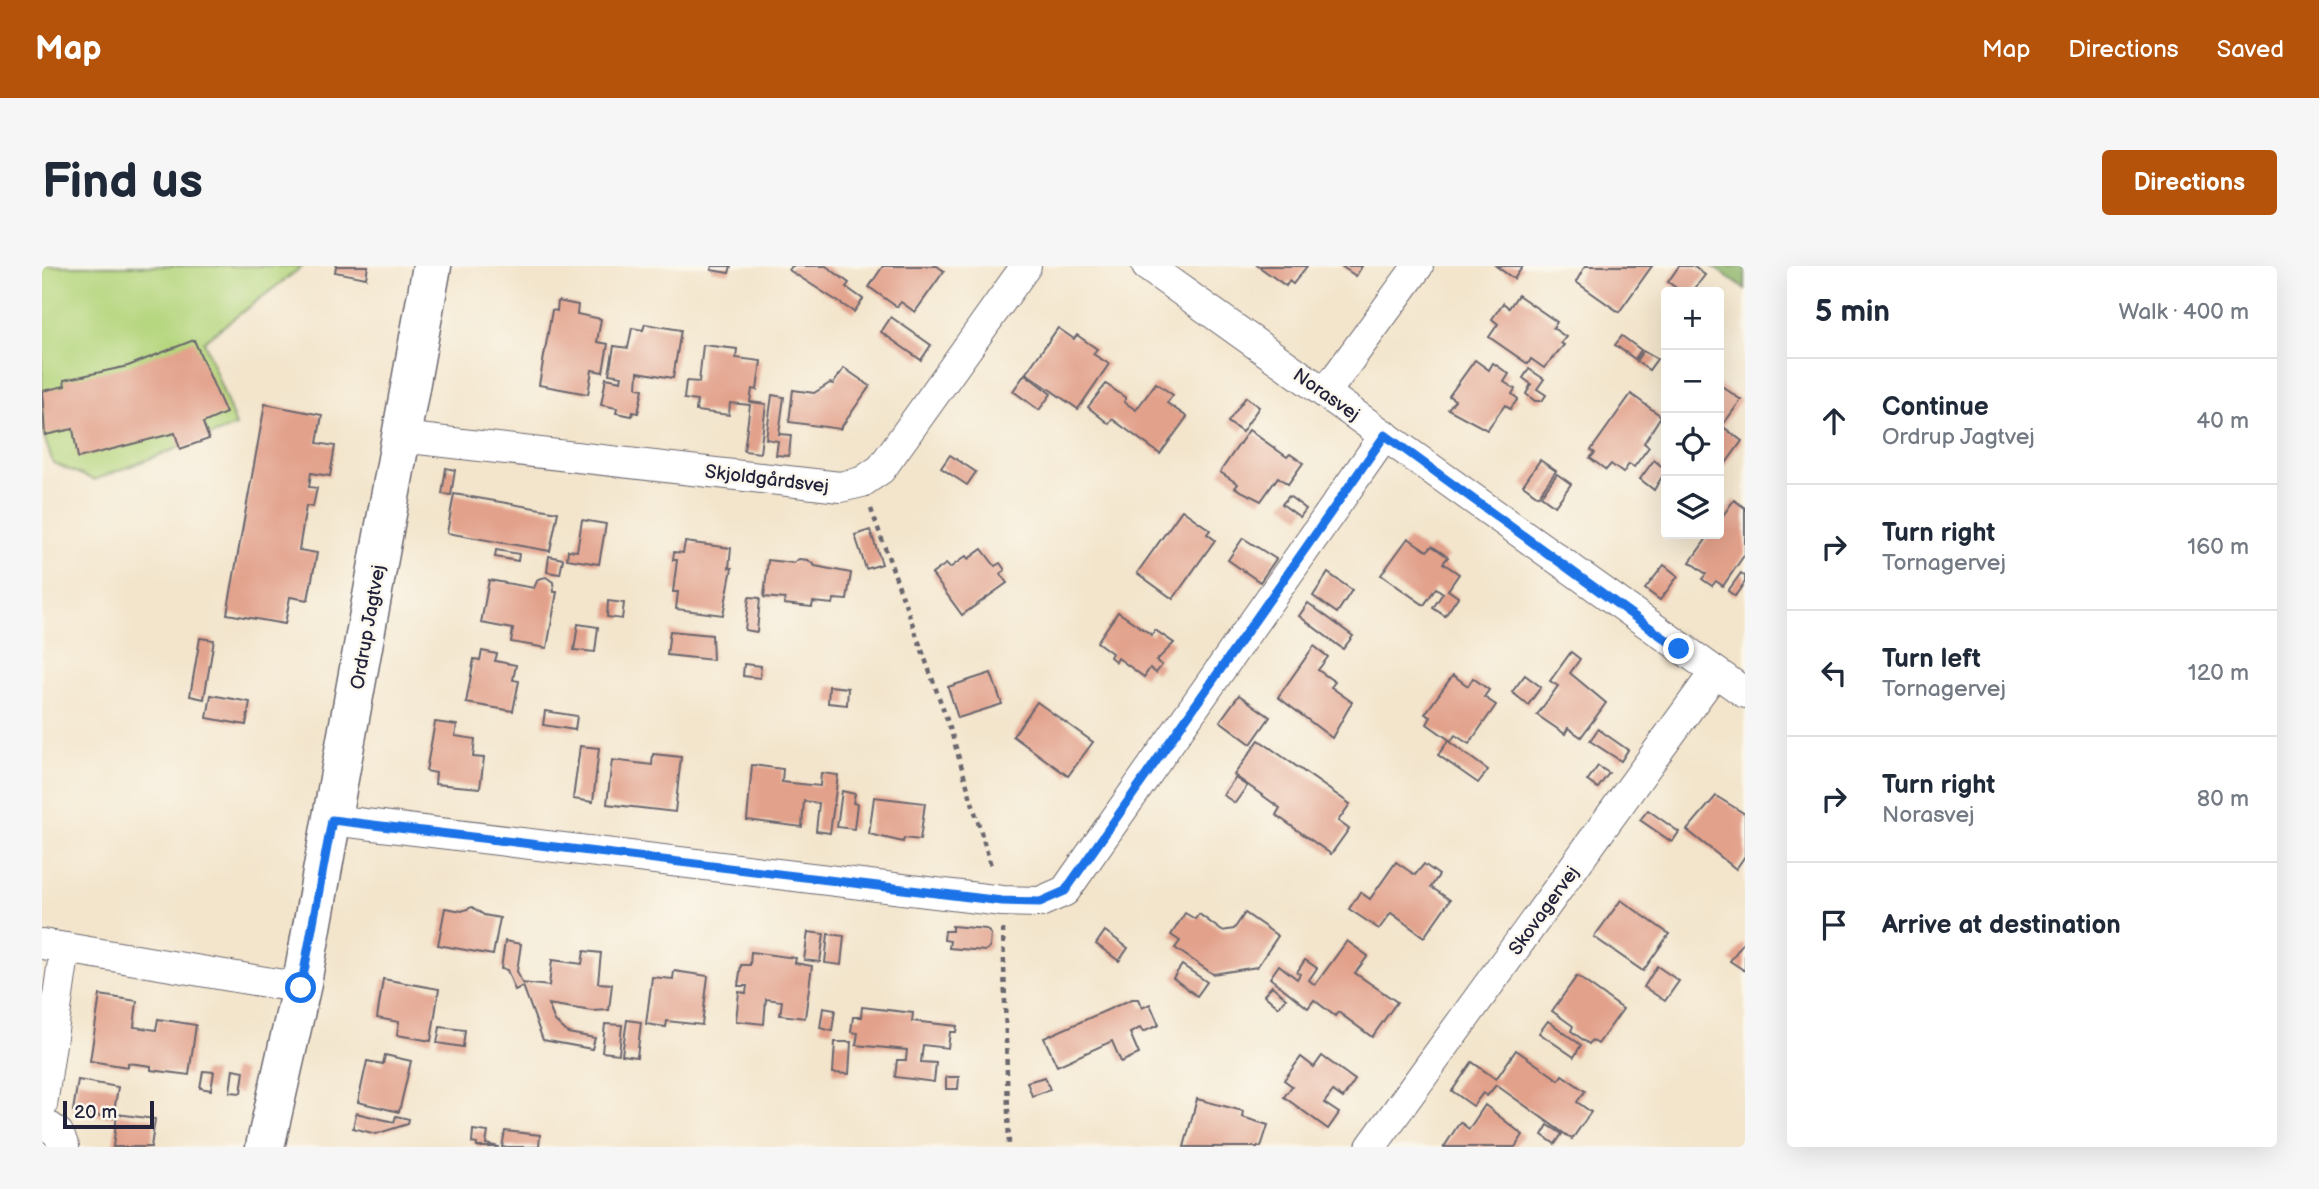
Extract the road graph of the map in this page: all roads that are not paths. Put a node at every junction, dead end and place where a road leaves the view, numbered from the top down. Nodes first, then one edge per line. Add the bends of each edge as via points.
1 (432, 266) edge
2 (1026, 266) edge
3 (1147, 266) edge
4 (1418, 266) edge
5 (1325, 393) junction
6 (1385, 435) junction
7 (401, 437) junction
8 (1715, 672) junction
9 (1745, 693) edge
10 (332, 820) junction
11 (54, 946) edge
12 (301, 988) junction
13 (42, 1105) edge
14 (42, 1122) edge
15 (64, 1147) edge
16 (265, 1147) edge
17 (1371, 1147) edge

1 - 7 street, Ordrup Jagtvej
2 - 7 street, Skjoldgårdsvej via 881,468 862,482 841,487
3 - 5 street, Norasvej
4 - 5 street
5 - 6 street, Norasvej
6 - 8 street, Norasvej
6 - 10 street via 1065,891 1040,902
7 - 10 street, Ordrup Jagtvej
8 - 9 street, Norasvej
8 - 17 street, Skovagervej
10 - 12 street, Ordrup Jagtvej
11 - 12 street
11 - 13 street
12 - 16 street, Ordrup Jagtvej
14 - 15 street via 58,1133

